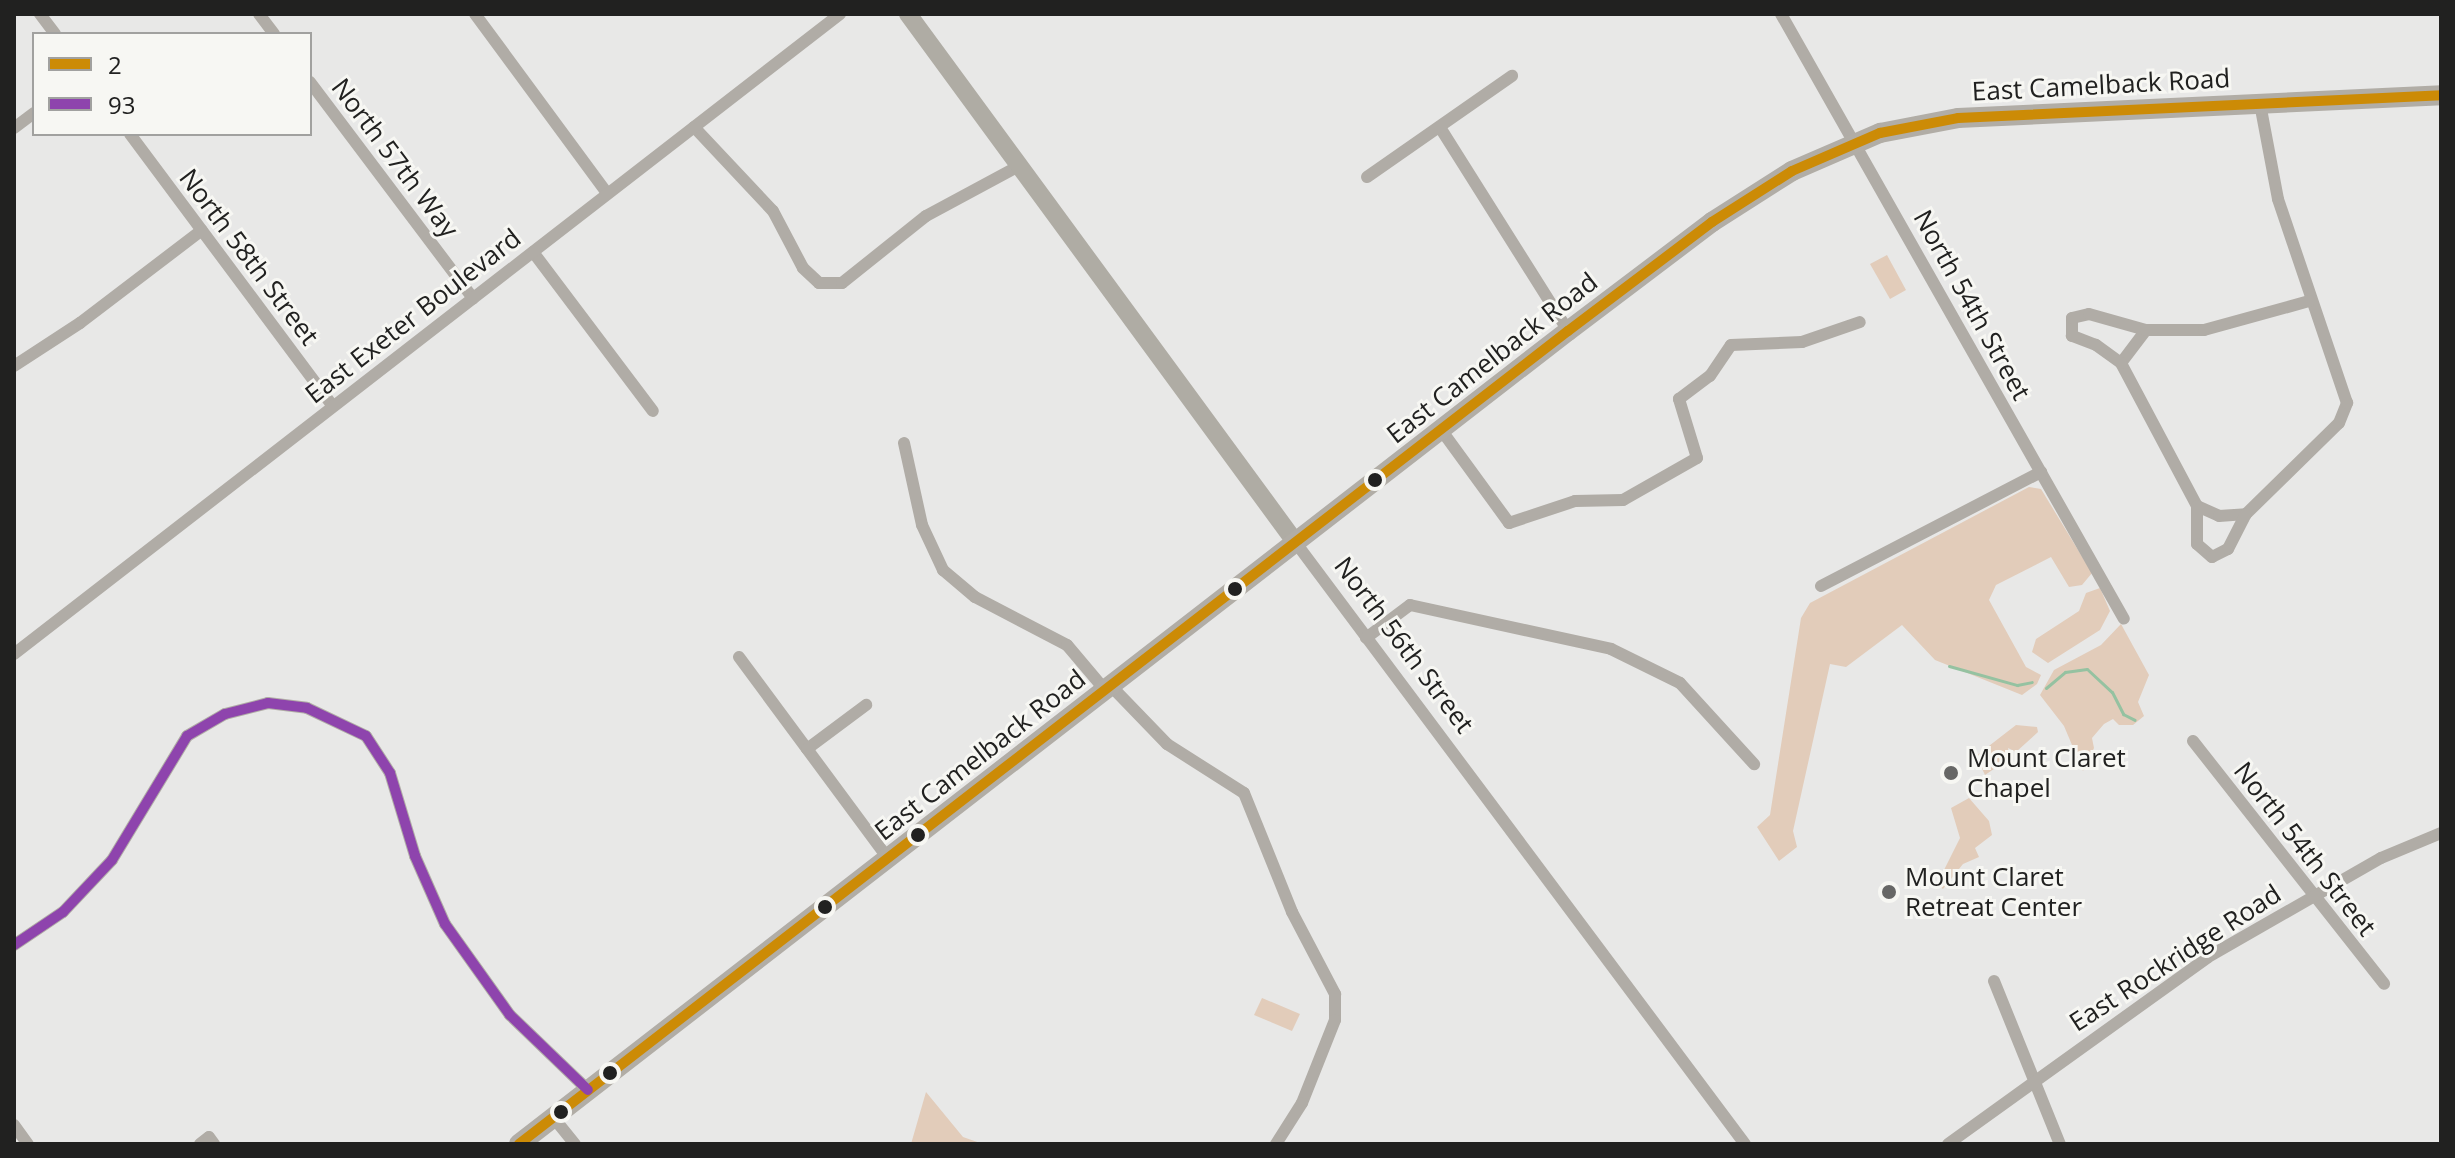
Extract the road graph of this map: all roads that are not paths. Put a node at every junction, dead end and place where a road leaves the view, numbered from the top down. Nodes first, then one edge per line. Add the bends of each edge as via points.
1 (40, 14) edge
2 (259, 14) edge
3 (475, 14) edge
4 (840, 14) edge
5 (1781, 14) edge
6 (906, 17) edge
7 (54, 32) edge
8 (272, 32) edge
9 (1512, 76) dead end
10 (312, 85) edge
11 (2441, 95) edge
12 (2260, 104) junction
13 (32, 114) edge
14 (694, 127) junction
15 (14, 128) edge
16 (1441, 129) junction
17 (132, 136) edge
18 (1853, 142) junction
19 (1019, 166) junction
20 (1367, 177) dead end
21 (607, 193) junction
22 (202, 230) junction
23 (533, 252) junction
24 (473, 298) junction
25 (2309, 301) junction
26 (1860, 322) dead end
27 (2146, 330) junction
28 (1568, 331) junction
29 (2121, 363) junction
30 (14, 366) edge
31 (333, 406) junction
32 (653, 411) dead end
33 (1442, 431) junction
34 (904, 443) dead end
35 (2041, 472) junction
36 (2197, 506) junction
37 (2246, 514) junction
38 (1296, 543) junction
39 (1821, 586) dead end
40 (2124, 619) dead end
41 (1366, 638) junction
42 (14, 654) edge
43 (739, 657) dead end
44 (1108, 688) junction
45 (866, 705) dead end
46 (2193, 741) dead end
47 (807, 749) junction
48 (1754, 764) dead end
49 (2441, 833) edge
50 (888, 858) junction
51 (2312, 895) junction
52 (14, 945) edge
53 (1994, 981) dead end
54 (2384, 984) dead end
55 (2035, 1081) junction
56 (588, 1090) junction
57 (553, 1117) junction
58 (14, 1125) edge
59 (28, 1144) edge
60 (519, 1144) edge
61 (575, 1144) edge
62 (1276, 1144) edge
63 (1745, 1144) edge
64 (1948, 1144) edge
65 (2060, 1144) edge

1 - 7 street
2 - 8 street
3 - 21 street
4 - 14 street, East Exeter Boulevard
5 - 18 street, North 54th Street
6 - 19 main road, North 56th Street
9 - 16 street
10 - 24 street, North 57th Way
11 - 12 main road, East Camelback Road
12 - 18 main road, East Camelback Road via 1958,118
12 - 25 street via 2278,199
13 - 15 street
14 - 19 street via 773,211 803,268 819,283 842,283 926,216
14 - 21 street, East Exeter Boulevard
16 - 20 street via 1425,133
16 - 28 street
17 - 22 street, North 58th Street
18 - 28 main road, East Camelback Road via 1728,210
18 - 35 street, North 54th Street
19 - 38 main road, North 56th Street
21 - 23 street, East Exeter Boulevard
22 - 30 street
22 - 31 street, North 58th Street
23 - 24 street, East Exeter Boulevard
23 - 32 street
24 - 31 street, East Exeter Boulevard
25 - 27 street via 2204,330
25 - 37 street via 2347,403 2339,423
26 - 33 street via 1802,342 1731,345 1710,376 1679,399 1697,458 1623,500 1575,501 1509,523
27 - 29 street
27 - 29 street via 2080,313 2069,327 2072,336
28 - 33 main road, East Camelback Road
29 - 36 street
31 - 42 street, East Exeter Boulevard
33 - 38 main road, East Camelback Road
34 - 44 street via 922,525 943,570 975,597 1067,645
35 - 39 street
35 - 40 street, North 54th Street
36 - 37 street via 2219,516
36 - 37 street via 2197,544 2212,557 2228,549
38 - 41 street, North 56th Street
38 - 44 main road, East Camelback Road
41 - 48 street via 1410,605 1611,649 1680,683
41 - 63 street, North 56th Street
43 - 47 street
44 - 50 main road, East Camelback Road
44 - 62 street via 1167,744 1244,793 1292,912 1335,994 1335,1020 1308,1089
45 - 47 street
46 - 51 street, North 54th Street
47 - 50 street
49 - 51 street, East Rockridge Road
50 - 56 main road, East Camelback Road
51 - 54 street, North 54th Street
51 - 55 street, East Rockridge Road via 2149,997
52 - 56 street via 63,912 112,860 187,736 225,714 268,703 330,715 366,736 390,773 415,856 445,924 510,1015
53 - 55 street
55 - 64 street, East Rockridge Road
55 - 65 street
56 - 57 main road, East Camelback Road
57 - 60 main road, East Camelback Road
57 - 61 street
58 - 59 street

